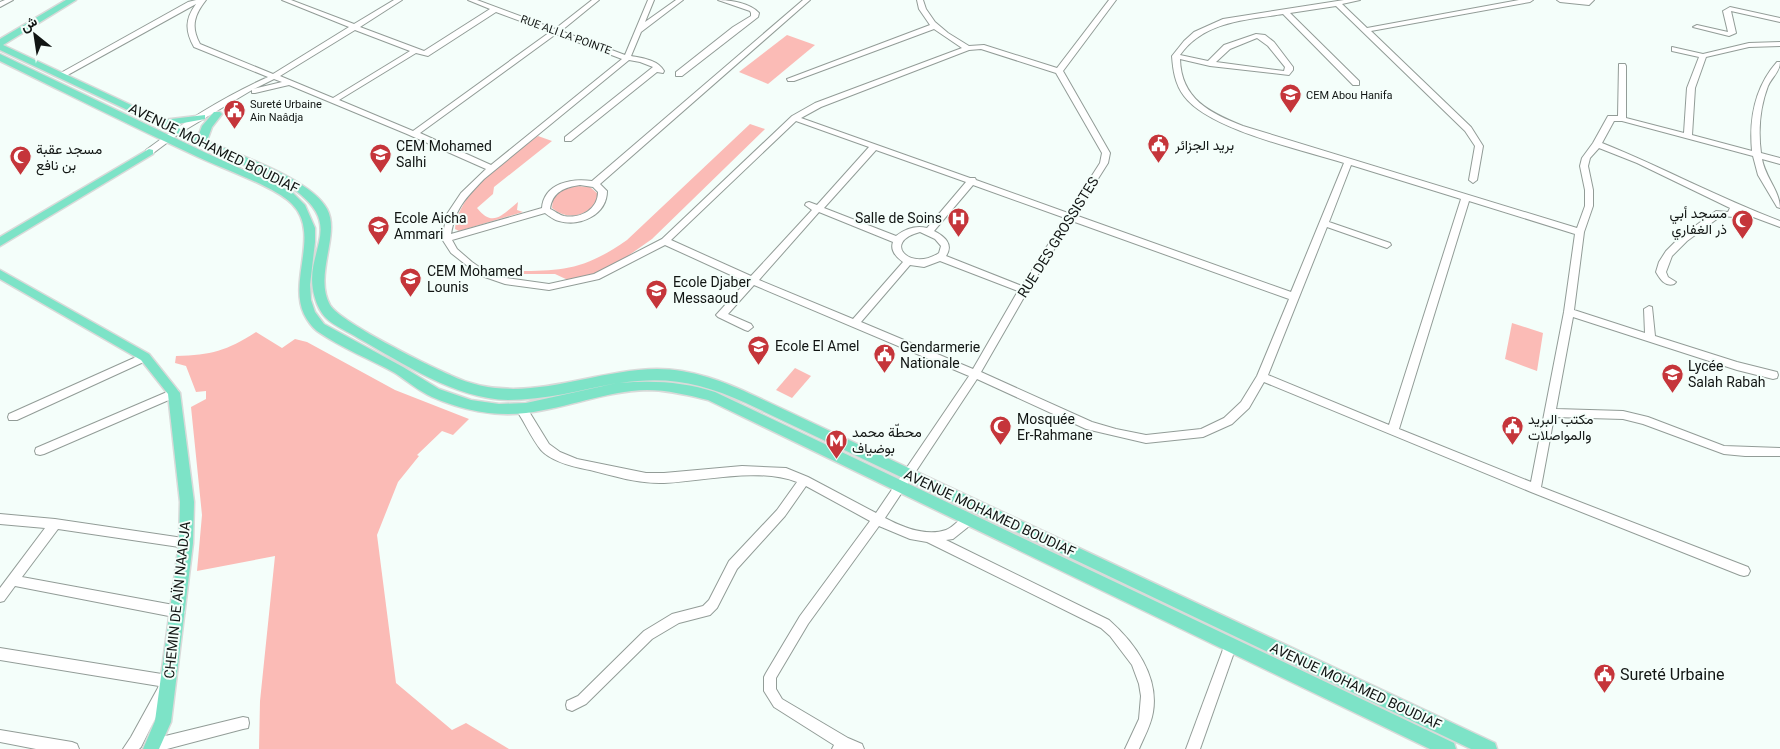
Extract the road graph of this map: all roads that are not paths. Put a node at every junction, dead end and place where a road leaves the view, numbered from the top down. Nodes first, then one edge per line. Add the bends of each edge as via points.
1 (10, 0) edge
2 (63, 0) edge
3 (72, 0) edge
4 (285, 0) edge
5 (399, 0) edge
6 (471, 0) edge
7 (596, 0) edge
8 (651, 0) edge
9 (680, 0) edge
10 (721, 0) edge
11 (807, 0) edge
12 (920, 0) edge
13 (1113, 0) edge
14 (1357, 0) edge
15 (1530, 0) edge
16 (1560, 0) edge
17 (1591, 0) edge
18 (194, 1) edge
19 (1336, 3) junction
20 (0, 4) edge
21 (495, 9) junction
22 (1286, 12) junction
23 (1780, 20) edge
24 (934, 26) junction
25 (356, 27) junction
26 (1697, 27) dead end
27 (1366, 30) junction
28 (556, 31) junction
29 (637, 33) junction
30 (0, 36) edge
31 (1780, 44) edge
32 (0, 45) edge
33 (968, 48) junction
34 (416, 50) junction
35 (1675, 50) dead end
36 (1176, 56) junction
37 (1703, 56) junction
38 (0, 57) edge
39 (627, 58) junction
40 (1210, 64) junction
41 (1780, 64) edge
42 (1622, 66) dead end
43 (1059, 71) junction
44 (679, 74) dead end
45 (61, 75) junction
46 (273, 77) junction
47 (791, 79) dead end
48 (289, 83) junction
49 (1356, 83) dead end
50 (255, 90) junction
51 (334, 100) junction
52 (217, 114) junction
53 (202, 117) junction
54 (795, 118) junction
55 (1622, 119) junction
56 (163, 123) junction
57 (414, 134) junction
58 (175, 136) junction
59 (1688, 136) junction
60 (568, 139) dead end
61 (201, 142) junction
62 (1597, 144) junction
63 (875, 146) junction
64 (149, 152) joint
65 (1757, 154) junction
66 (1780, 161) edge
67 (1348, 162) junction
68 (491, 168) junction
69 (972, 180) junction
70 (1473, 180) dead end
71 (594, 184) junction
72 (1466, 196) junction
73 (809, 205) dead end
74 (1780, 205) edge
75 (1735, 207) junction
76 (819, 209) junction
77 (546, 210) junction
78 (1072, 216) junction
79 (1324, 223) junction
80 (1780, 224) edge
81 (929, 231) junction
82 (1580, 232) junction
83 (446, 239) junction
84 (897, 240) junction
85 (664, 241) junction
86 (0, 242) edge
87 (1388, 245) dead end
88 (940, 257) junction
89 (908, 262) junction
90 (0, 274) edge
91 (753, 281) junction
92 (1671, 282) dead end
93 (1024, 290) junction
94 (1294, 297) junction
95 (1649, 309) dead end
96 (1569, 312) junction
97 (855, 324) junction
98 (748, 327) dead end
99 (1650, 338) junction
100 (145, 357) junction
101 (975, 374) junction
102 (1773, 375) dead end
103 (1262, 377) junction
104 (174, 393) junction
105 (521, 408) junction
106 (1550, 413) junction
107 (13, 417) dead end
108 (1393, 430) junction
109 (40, 451) dead end
110 (1780, 452) edge
111 (907, 474) junction
112 (804, 480) junction
113 (899, 486) junction
114 (1535, 489) junction
115 (1, 520) edge
116 (877, 520) junction
117 (969, 520) junction
118 (55, 524) junction
119 (926, 536) junction
120 (186, 543) junction
121 (1744, 571) dead end
122 (14, 581) junction
123 (0, 597) edge
124 (178, 612) junction
125 (1231, 644) junction
126 (0, 654) edge
127 (168, 681) junction
128 (572, 705) dead end
129 (243, 723) dead end
130 (0, 736) edge
131 (841, 746) edge
132 (152, 748) edge
133 (72, 749) edge
134 (130, 749) edge
135 (857, 749) edge
136 (1132, 749) edge
137 (1194, 749) edge
138 (1448, 749) edge
139 (1489, 749) edge

1 - 20 street
2 - 30 main road
3 - 32 main road
4 - 25 street
5 - 25 street
6 - 21 street, RUE ALI LA POINTE
7 - 28 street
8 - 29 street
9 - 29 street
10 - 44 street via 752,10 754,17
11 - 71 street
12 - 24 street via 922,9
13 - 43 street
14 - 19 street
15 - 27 street
16 - 17 street via 1589,3
18 - 45 street
18 - 46 street via 189,23 191,36 197,44
19 - 22 street
19 - 27 street
21 - 28 street, RUE ALI LA POINTE
21 - 34 street via 425,54
22 - 36 street via 1208,26 1194,34
22 - 49 street
23 - 26 street via 1730,9 1726,11 1732,33
24 - 33 street
24 - 47 street
25 - 34 street
25 - 46 street
27 - 70 street via 1459,118 1476,139 1479,155
28 - 39 street, RUE ALI LA POINTE
28 - 57 street
29 - 39 street
31 - 37 street via 1749,45
32 - 45 main road, AVENUE MOHAMED BOUDIAF
33 - 43 street via 981,47
33 - 54 street via 818,105
34 - 51 street
35 - 37 street
36 - 40 street
36 - 67 street via 1176,72 1182,89 1196,105 1221,120
37 - 59 street via 1691,88
38 - 58 main road, AVENUE MOHAMED BOUDIAF
39 - 60 street, RUE ALI LA POINTE via 642,60 659,69
39 - 68 street
40 - 40 street via 1286,72 1290,70 1271,44 1256,36 1227,47
41 - 65 street via 1763,89 1757,110
42 - 55 street
43 - 78 street, RUE DES GROSSISTES via 1106,153 1104,163
45 - 56 main road, AVENUE MOHAMED BOUDIAF
46 - 48 street
46 - 50 street
46 - 53 street
48 - 50 street
48 - 51 street
50 - 52 street
51 - 57 street
52 - 58 street
52 - 61 main road via 204,131
53 - 56 main road
53 - 58 street
54 - 63 street
54 - 85 street
55 - 59 street
55 - 62 street via 1611,118
56 - 58 main road, AVENUE MOHAMED BOUDIAF
57 - 68 street
58 - 61 main road, AVENUE MOHAMED BOUDIAF
58 - 64 street
58 - 105 main road, AVENUE MOHAMED BOUDIAF via 288,194 299,203 308,224 304,296 310,317 320,327 455,401 499,409
59 - 65 street
61 - 111 main road, AVENUE MOHAMED BOUDIAF via 293,184 306,192 322,211 326,226 318,278 319,293 331,316 407,360 464,388 512,394 641,375 696,379 723,388
62 - 75 street via 1640,160
62 - 82 street via 1584,166 1589,206
63 - 69 street
63 - 76 street
64 - 86 main road
65 - 66 street
65 - 74 street via 1762,174
67 - 72 street
67 - 79 street
68 - 83 street via 464,195 450,216
69 - 78 street
69 - 81 street
71 - 77 street via 580,182 561,186 547,198
71 - 77 street via 602,190 604,198 601,206 587,216 561,219
72 - 82 street
72 - 108 street
73 - 76 street
75 - 80 street
75 - 92 street via 1731,215 1719,213 1676,245 1662,264 1661,272
76 - 84 street
76 - 91 street
77 - 83 street
78 - 93 street, RUE DES GROSSISTES
78 - 94 street
79 - 87 street
79 - 94 street
81 - 84 street via 910,230
81 - 88 street via 942,239 945,245
82 - 96 street
83 - 85 street via 454,251 482,273 505,281 549,287 596,277
84 - 89 street via 895,250
85 - 91 street
88 - 89 street via 929,263
88 - 93 street
89 - 97 street
90 - 100 main road
91 - 97 street
91 - 98 street via 721,315
93 - 101 street, RUE DES GROSSISTES
94 - 103 street
95 - 99 street
96 - 99 street
96 - 106 street
97 - 101 street
99 - 102 street
100 - 104 main road
100 - 107 street
101 - 103 street via 1090,426 1146,439 1203,433 1228,421 1244,405
101 - 111 street, RUE DES GROSSISTES
103 - 108 street
104 - 109 street
104 - 120 main road, CHEMIN DE AÏN NAADJA via 186,502
105 - 112 street, AVENUE MOHAMED BOUDIAF via 544,447 576,463 646,478 742,471 786,473
105 - 113 main road, AVENUE MOHAMED BOUDIAF via 618,388 648,385 685,389 711,396
106 - 110 street via 1623,415 1724,450
106 - 114 street
108 - 114 street
111 - 113 street, RUE DES GROSSISTES
111 - 139 main road, AVENUE MOHAMED BOUDIAF
112 - 116 street, AVENUE MOHAMED BOUDIAF
112 - 128 street via 781,513 733,565 706,611 676,618 648,635 582,700
113 - 116 street, RUE DES GROSSISTES
113 - 117 main road, AVENUE MOHAMED BOUDIAF
114 - 121 street
115 - 118 street
116 - 119 street, AVENUE MOHAMED BOUDIAF via 910,534
116 - 131 street, RUE DES GROSSISTES via 804,620 770,677 770,691 778,703
117 - 119 street, AVENUE MOHAMED BOUDIAF via 949,535
117 - 125 main road, AVENUE MOHAMED BOUDIAF
118 - 120 street
118 - 122 street
119 - 136 street via 1105,624 1121,638 1139,666 1148,691 1147,710
120 - 124 main road, CHEMIN DE AÏN NAADJA
122 - 123 street
122 - 124 street
124 - 127 main road, CHEMIN DE AÏN NAADJA
125 - 137 street
125 - 138 main road, AVENUE MOHAMED BOUDIAF
126 - 127 street
127 - 132 main road, CHEMIN DE AÏN NAADJA via 163,722
127 - 134 street
129 - 132 street
130 - 133 street
131 - 135 street, RUE DES GROSSISTES

